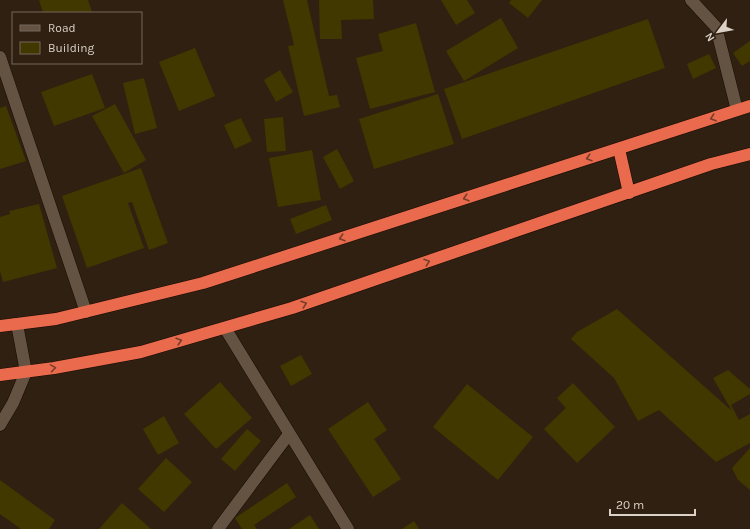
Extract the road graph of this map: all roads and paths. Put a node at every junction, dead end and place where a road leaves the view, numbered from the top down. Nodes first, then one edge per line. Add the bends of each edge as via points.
1 (691, 0) edge
2 (0, 57) edge
3 (750, 106) edge
4 (737, 110) junction
5 (619, 149) junction
6 (750, 154) edge
7 (629, 193) junction
8 (86, 312) junction
9 (17, 324) junction
10 (0, 326) edge
11 (225, 328) junction
12 (26, 372) junction
13 (0, 375) edge
14 (0, 425) edge
15 (289, 434) junction
16 (218, 529) edge
17 (348, 529) edge

1 - 4 street via 716,27
2 - 8 street
3 - 4 highway
4 -> 5 highway
5 - 7 highway
5 -> 8 highway via 203,283
6 - 7 highway via 711,164
11 -> 7 highway via 292,308
8 - 9 highway
9 - 10 highway
9 - 12 street
12 -> 11 highway via 142,352
11 - 15 street
12 - 13 highway
12 - 14 street
15 - 16 street
15 - 17 street

